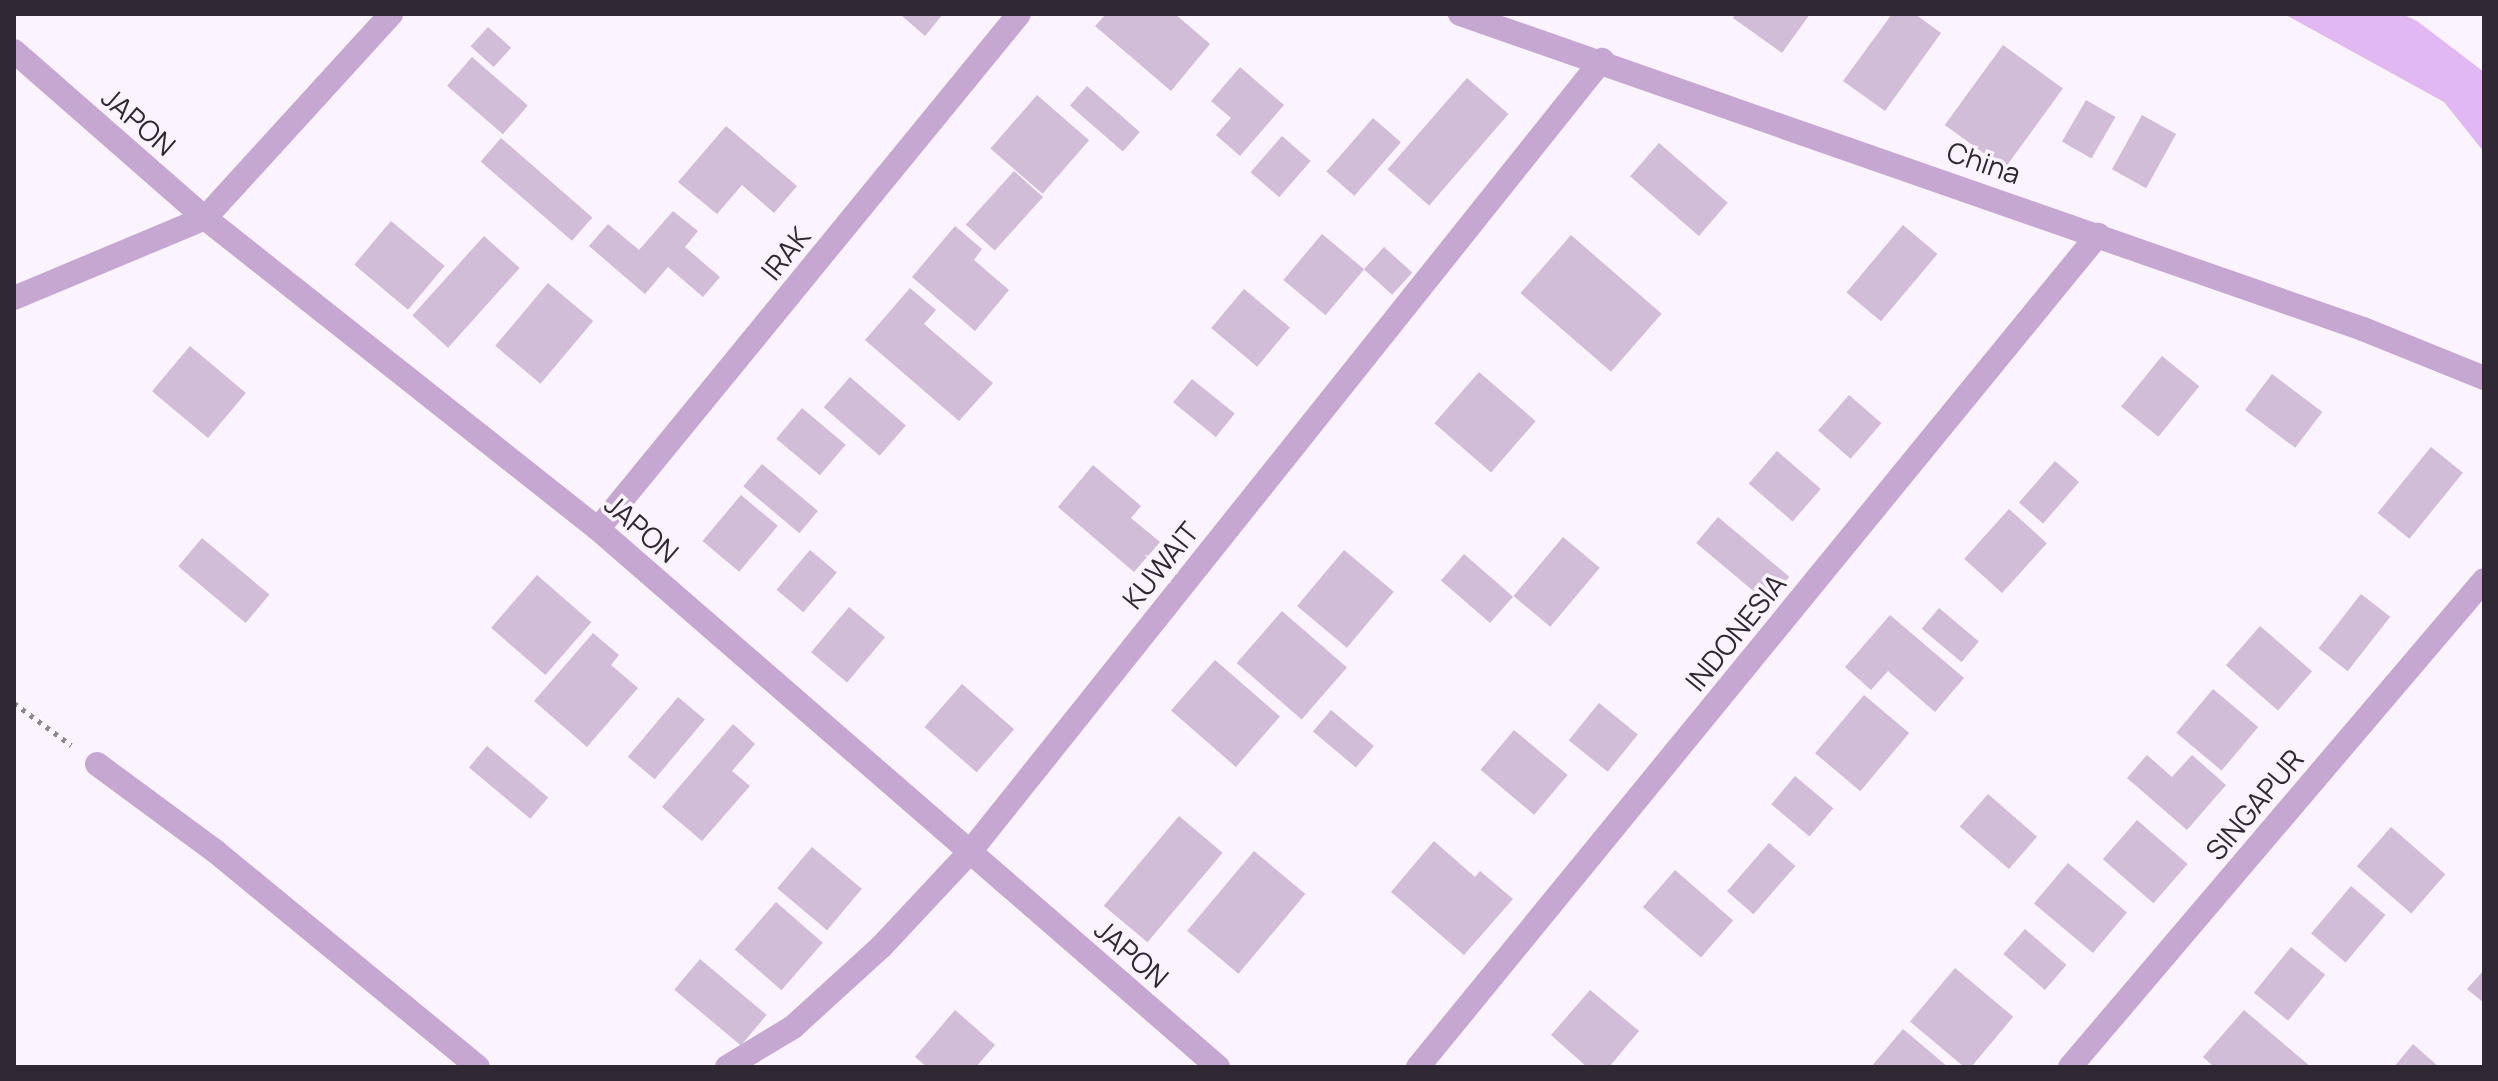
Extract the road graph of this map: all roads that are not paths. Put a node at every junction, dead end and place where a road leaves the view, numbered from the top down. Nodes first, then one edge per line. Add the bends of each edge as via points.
1 (391, 14) edge
2 (1019, 14) edge
3 (1460, 14) edge
4 (14, 51) edge
5 (1602, 60) junction
6 (205, 218) junction
7 (2098, 235) junction
8 (14, 298) edge
9 (2484, 378) edge
10 (598, 529) junction
11 (2484, 580) edge
12 (97, 764) road end
13 (969, 853) junction
14 (478, 1067) edge
15 (727, 1067) edge
16 (1218, 1067) edge
17 (1418, 1067) edge
18 (2070, 1067) edge

1 - 6 street
2 - 10 street, IRAK
3 - 5 street, China
4 - 6 street, JAPON
5 - 7 street, China
5 - 13 street, KUWAIT
6 - 8 street
6 - 10 street, JAPON
7 - 9 street, China
7 - 17 street, INDONESIA
10 - 13 street, JAPON
11 - 18 street, SINGAPUR
12 - 14 street via 215,851
13 - 15 street, KUWAIT via 881,947 793,1027
13 - 16 street, JAPON

